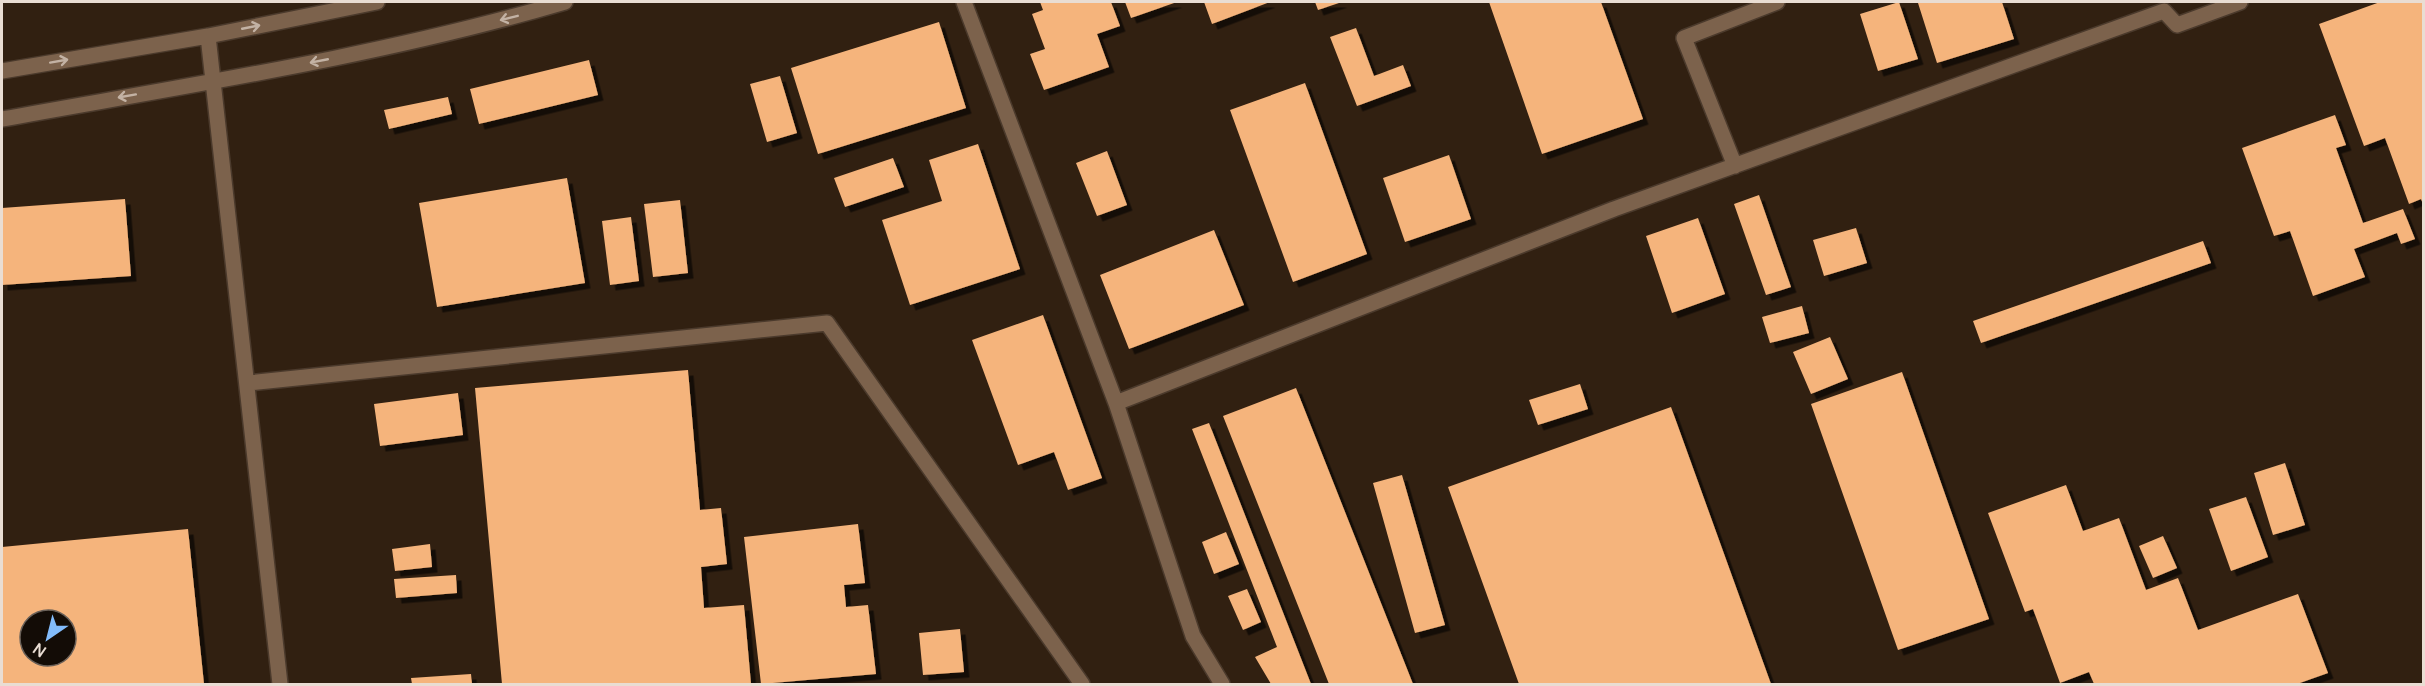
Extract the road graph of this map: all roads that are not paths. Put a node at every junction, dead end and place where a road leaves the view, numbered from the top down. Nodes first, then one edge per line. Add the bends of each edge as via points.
1 (376, 2) edge
2 (565, 2) edge
3 (964, 2) edge
4 (1777, 2) edge
5 (2240, 2) edge
6 (208, 36) junction
7 (2, 71) edge
8 (213, 81) junction
9 (2, 119) edge
10 (1735, 166) junction
11 (248, 383) junction
12 (1116, 403) junction
13 (280, 684) edge
14 (1082, 684) edge
15 (1219, 684) edge

6 -> 1 lane
2 -> 8 lane via 336,57
3 - 12 lane
4 - 10 lane via 1684,38
5 - 10 lane via 2177,26 2164,12
7 -> 6 lane
6 - 8 lane
8 -> 9 lane
8 - 11 lane
10 - 12 lane via 1614,209
11 - 13 lane
11 - 14 lane via 827,323
12 - 15 lane via 1193,636

